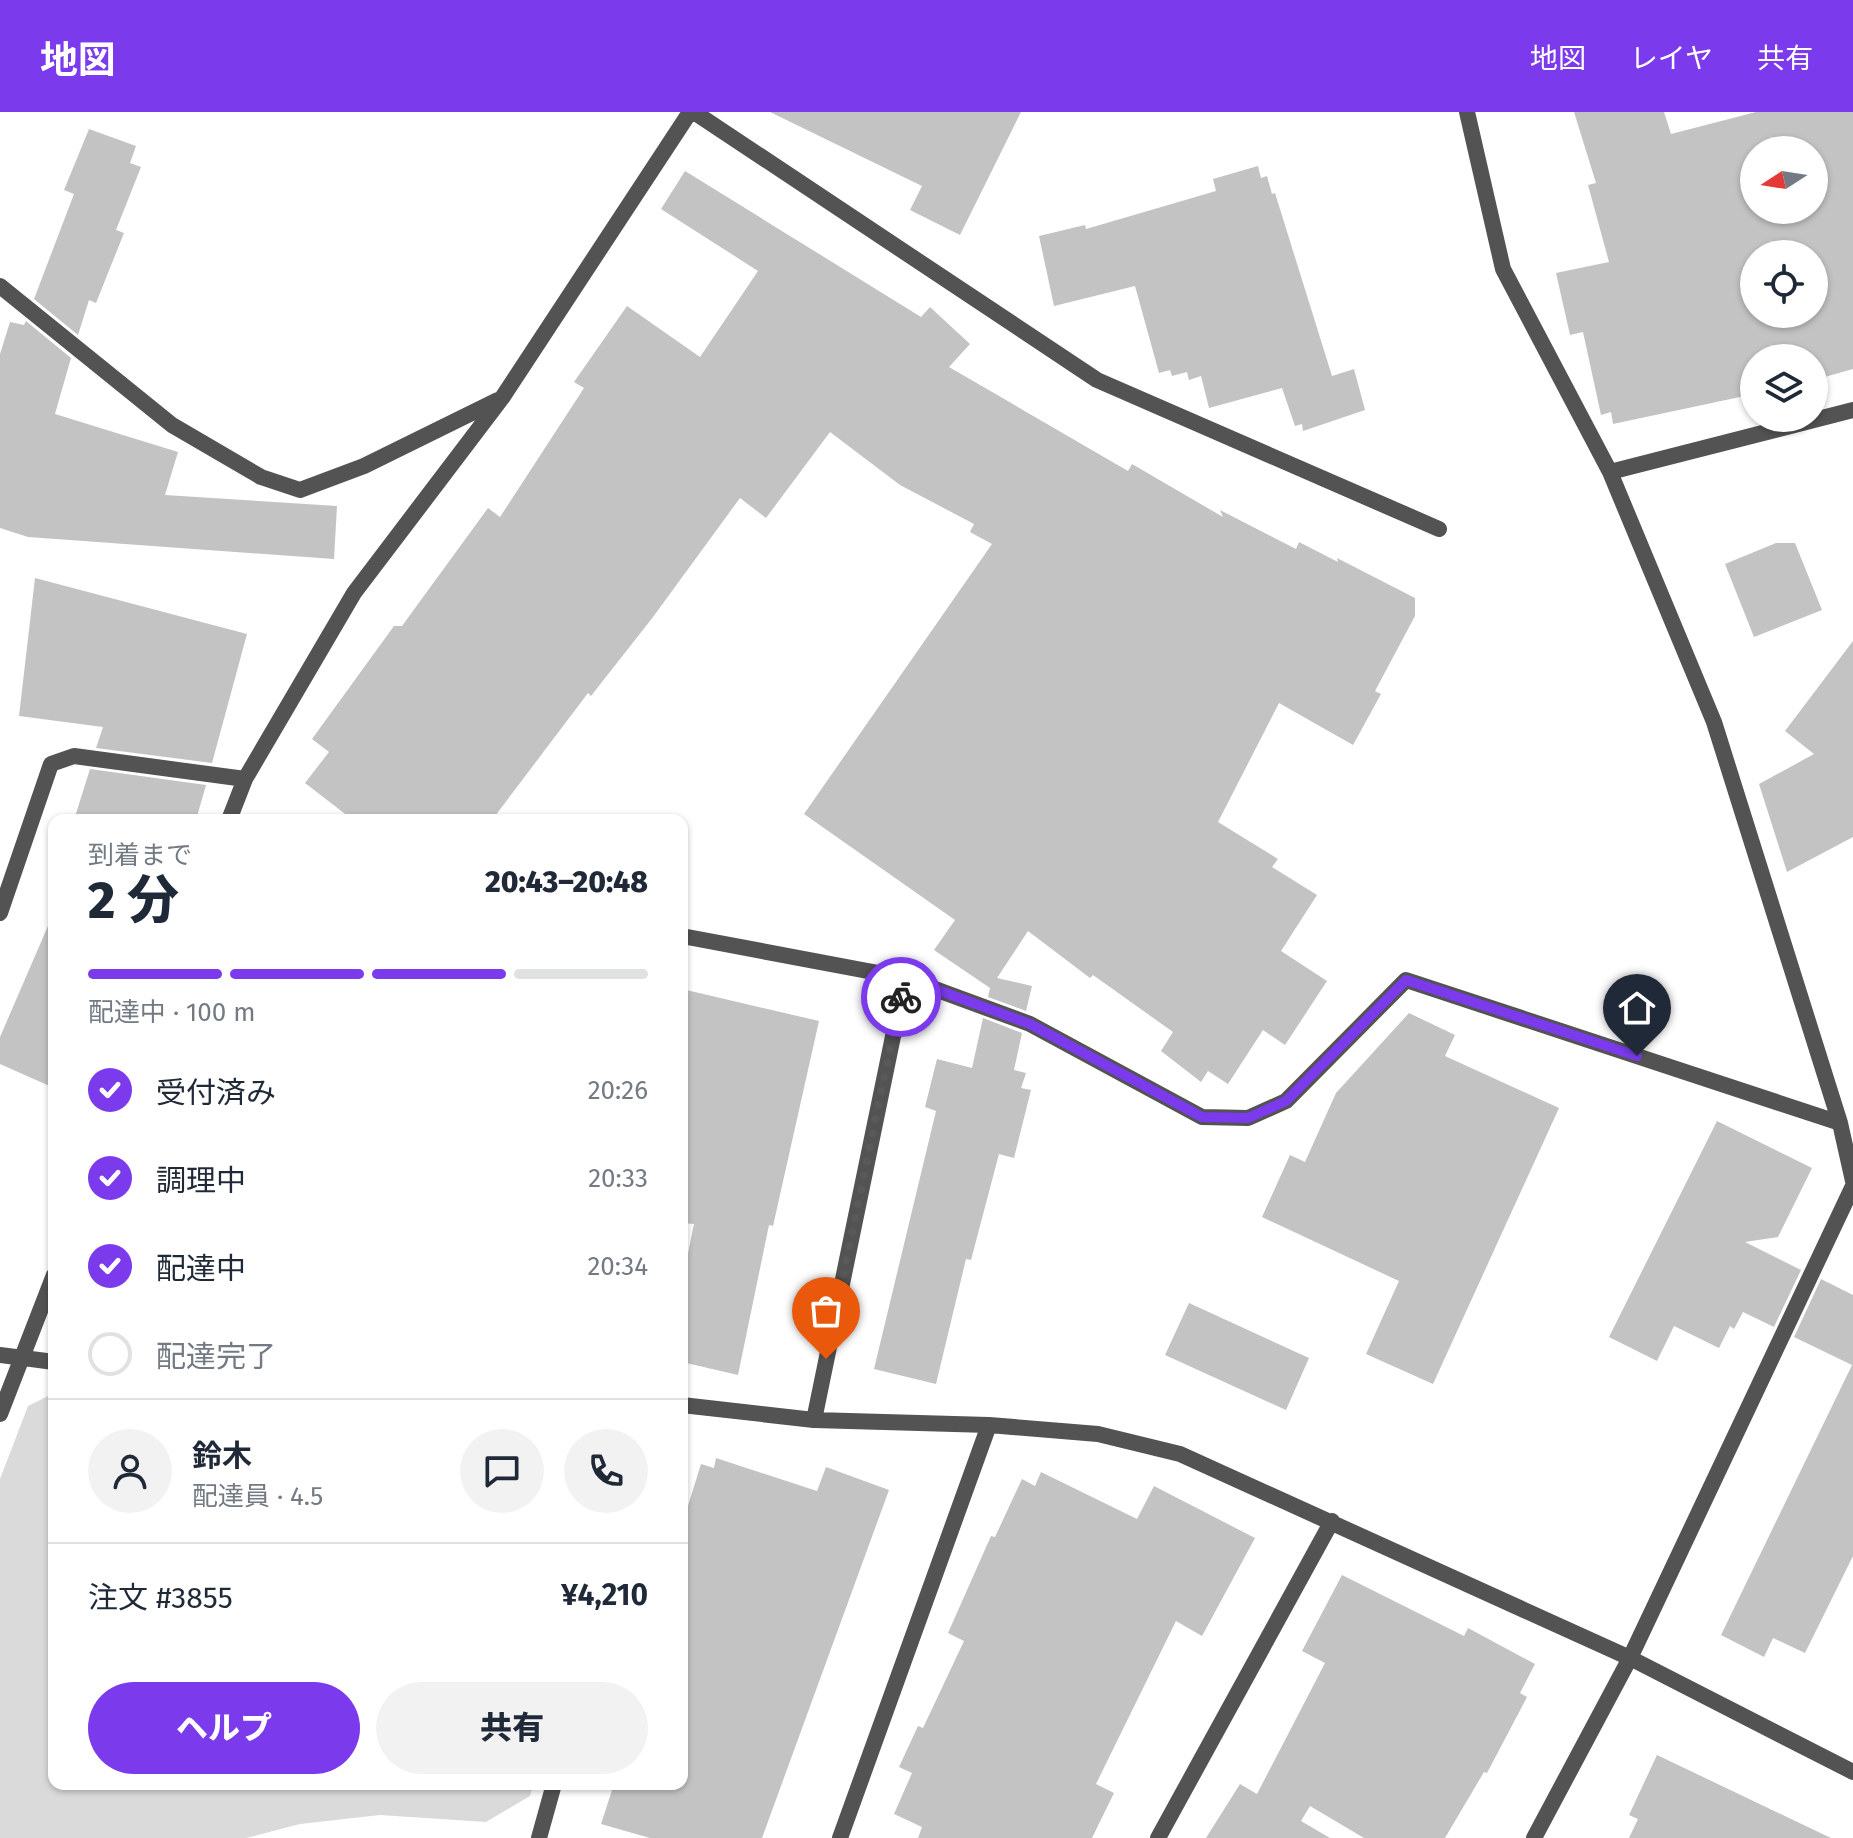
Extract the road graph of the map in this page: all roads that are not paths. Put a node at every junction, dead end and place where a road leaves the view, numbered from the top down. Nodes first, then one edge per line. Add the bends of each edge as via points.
1 (692, 112) edge
2 (1467, 112) edge
3 (0, 286) edge
4 (502, 398) junction
5 (1853, 410) edge
6 (1610, 472) junction
7 (1439, 529) dead end
8 (245, 779) junction
9 (231, 814) edge
10 (0, 913) edge
11 (688, 937) edge
12 (905, 978) junction
13 (1840, 1123) junction
14 (1853, 1184) edge
15 (48, 1290) edge
16 (0, 1355) edge
17 (21, 1360) junction
18 (48, 1362) edge
19 (688, 1406) edge
20 (0, 1414) edge
21 (814, 1420) junction
22 (989, 1425) junction
23 (1332, 1521) junction
24 (1630, 1658) junction
25 (1853, 1772) edge
26 (552, 1790) edge
27 (539, 1838) edge
28 (840, 1838) edge
29 (1158, 1838) edge
30 (1534, 1838) edge

1 - 4 street
1 - 7 street via 1097,380
2 - 6 street via 1503,269
3 - 4 street via 172,425 261,477 300,490 364,466
4 - 8 street via 354,593
5 - 6 street
6 - 13 street via 1714,722
8 - 9 street
8 - 10 street via 74,756 51,764
11 - 12 street
12 - 13 street via 1030,1024 1202,1117 1248,1118 1286,1101 1406,980
12 - 21 street
13 - 14 street
14 - 24 street
15 - 17 street
16 - 17 street
17 - 18 street
17 - 20 street
19 - 21 street
21 - 22 street
22 - 23 street via 1098,1434 1180,1454
22 - 28 street
23 - 24 street
23 - 29 street
24 - 25 street
24 - 30 street
26 - 27 street

